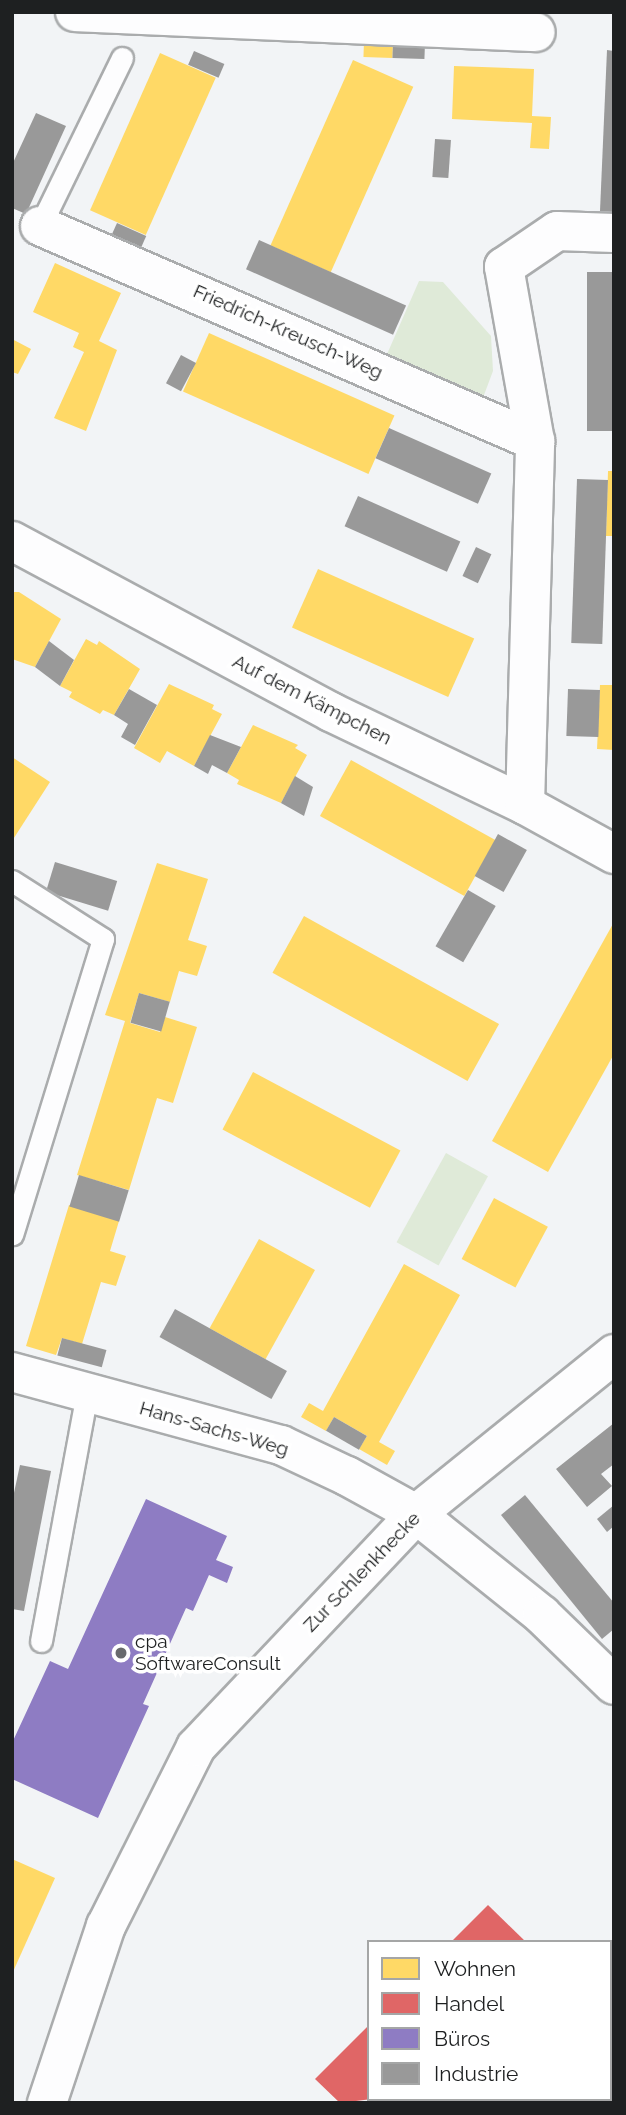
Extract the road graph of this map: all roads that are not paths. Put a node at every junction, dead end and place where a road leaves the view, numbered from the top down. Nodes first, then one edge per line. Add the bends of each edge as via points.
1 (75, 12) edge
2 (537, 33) dead end
3 (122, 58) dead end
4 (40, 226) joint
5 (614, 233) edge
6 (535, 441) junction
7 (12, 541) edge
8 (525, 805) junction
9 (614, 854) edge
10 (12, 881) edge
11 (12, 1234) edge
12 (614, 1354) edge
13 (12, 1372) edge
14 (87, 1394) junction
15 (416, 1514) junction
16 (41, 1641) dead end
17 (609, 1671) edge
18 (47, 2103) edge

1 - 2 street
3 - 4 lane
4 - 6 street, Friedrich-Kreusch-Weg
5 - 6 street via 557,232 504,267
6 - 8 street
7 - 8 street, Auf dem Kämpchen via 331,712
8 - 9 street, Auf dem Kämpchen
10 - 11 lane via 103,939
12 - 15 street, Zur Schlenkhecke
13 - 14 street, Hans-Sachs-Weg
14 - 15 street, Hans-Sachs-Weg via 281,1445
14 - 16 lane
15 - 17 street, Hans-Sachs-Weg
15 - 18 street, Zur Schlenkhecke via 197,1748 106,1926

